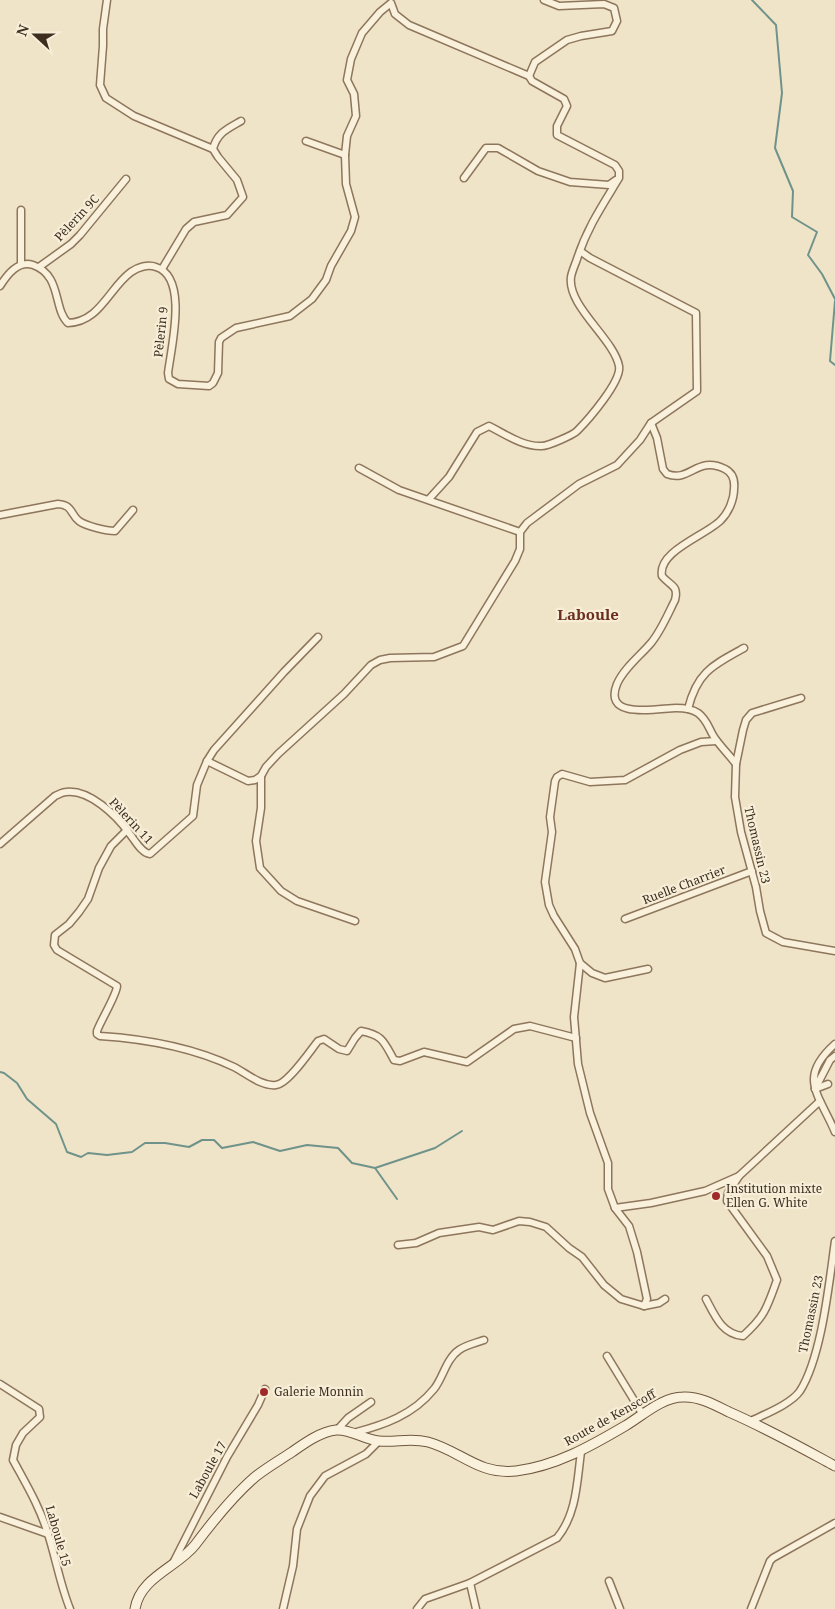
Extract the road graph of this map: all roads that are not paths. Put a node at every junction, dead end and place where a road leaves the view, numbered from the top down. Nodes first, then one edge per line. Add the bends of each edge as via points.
1 (107, 0) edge
2 (544, 0) edge
3 (529, 76) junction
4 (241, 121) dead end
5 (306, 141) dead end
6 (213, 149) junction
7 (345, 155) junction
8 (464, 178) dead end
9 (619, 178) junction
10 (126, 180) dead end
11 (21, 210) dead end
12 (580, 250) junction
13 (21, 264) junction
14 (39, 267) junction
15 (162, 269) junction
16 (0, 286) edge
17 (651, 422) junction
18 (359, 468) dead end
19 (429, 499) junction
20 (133, 510) dead end
21 (0, 515) edge
22 (520, 532) junction
23 (318, 637) dead end
24 (744, 648) dead end
25 (801, 698) dead end
26 (688, 709) junction
27 (716, 741) junction
28 (207, 761) junction
29 (736, 764) junction
30 (261, 776) junction
31 (128, 830) junction
32 (0, 844) edge
33 (752, 871) junction
34 (625, 919) dead end
35 (355, 920) dead end
36 (835, 951) edge
37 (580, 963) junction
38 (648, 968) dead end
39 (576, 1038) junction
40 (835, 1044) edge
41 (835, 1056) edge
42 (828, 1084) dead end
43 (815, 1089) junction
44 (820, 1101) junction
45 (835, 1132) edge
46 (738, 1176) junction
47 (615, 1208) junction
48 (835, 1241) edge
49 (398, 1245) dead end
50 (665, 1299) dead end
51 (706, 1299) dead end
52 (644, 1306) junction
53 (484, 1340) dead end
54 (608, 1356) dead end
55 (0, 1384) edge
56 (265, 1389) dead end
57 (371, 1402) dead end
58 (643, 1415) junction
59 (751, 1421) junction
60 (337, 1430) junction
61 (353, 1433) junction
62 (380, 1441) junction
63 (581, 1452) junction
64 (835, 1466) edge
65 (0, 1517) edge
66 (835, 1523) edge
67 (48, 1534) junction
68 (173, 1563) junction
69 (609, 1581) dead end
70 (470, 1583) junction
71 (70, 1609) edge
72 (135, 1609) edge
73 (283, 1609) edge
74 (417, 1609) edge
75 (476, 1609) edge
76 (620, 1609) edge
77 (751, 1609) edge

1 - 6 street via 102,29 100,85 106,98 134,116
2 - 3 street via 559,6 604,4 614,8 617,21 612,31 567,40 534,62
3 - 7 street via 409,25 395,14 391,3 362,33 351,58 347,80 354,94 356,116 347,136
3 - 9 street via 566,102 557,135 615,165
4 - 6 street via 216,139
5 - 7 street
6 - 15 street via 237,180 243,197 227,215 194,222 186,229
7 - 15 street, Pèlerin 9 via 346,184 355,217 326,280 312,299 290,316 236,328 221,338 218,373 209,386 170,379 175,293
8 - 9 street via 486,148 498,148 538,170 570,182 609,184
9 - 12 street via 589,227
10 - 14 street, Pèlerin 9C via 71,244
11 - 13 street
12 - 17 street via 696,313 697,391
12 - 19 street via 571,278 573,292 592,325 613,351 619,375 575,433 543,446 521,442 489,426 477,432 449,476
13 - 14 street
13 - 16 street via 6,276
14 - 15 street via 56,290 68,323 96,313 130,273 140,267 152,265
17 - 22 street via 640,440 617,465 579,484 527,523
17 - 26 street via 667,474 678,476 699,466 715,465 730,472 735,484 731,503 721,520 679,548 666,562 661,574 675,588 676,600 652,641 616,686 617,702 633,710
18 - 19 street via 399,490
19 - 22 street
20 - 21 street via 115,531 78,520 63,504
22 - 30 street via 520,549 515,561 462,646 434,657 390,658 371,665 322,716 278,754
23 - 28 street via 224,738
24 - 26 street via 715,664 700,679 692,692
25 - 29 street, Thomassin 23 via 752,713 746,720
26 - 27 street via 703,717
27 - 29 street
27 - 37 street via 701,742 680,750 625,780 590,782 565,774 557,777 550,817 552,832 546,893 554,916
28 - 30 street via 248,781
28 - 31 street, Pèlerin 11 via 197,785 193,816 150,854 144,852
29 - 33 street, Thomassin 23 via 735,797
30 - 35 street via 256,841 260,868 281,891 297,902
31 - 32 street, Pèlerin 11 via 109,810 89,796 65,792 55,796
31 - 39 street via 111,846 88,899 70,924 55,936 57,950 117,986 97,1031 100,1036 174,1045 210,1057 270,1085 285,1081 318,1041 324,1039 347,1051 361,1031 375,1034 384,1042 394,1060 400,1061 424,1052 467,1062 514,1029 524,1026
33 - 34 street, Ruelle Charrier
33 - 36 street, Thomassin 23 via 766,932 783,942
37 - 38 street via 605,978
37 - 39 street via 574,1017
39 - 47 street via 578,1064 590,1113 608,1163 608,1189
40 - 43 street via 815,1069
41 - 43 street
42 - 43 street
43 - 44 street
44 - 45 street
44 - 46 street
46 - 47 street via 705,1191
46 - 51 street via 728,1193 728,1201 768,1256 777,1280 766,1311 743,1336 732,1336 720,1324
47 - 52 street via 629,1226 637,1252 647,1299
48 - 59 street, Thomassin 23 via 817,1349 799,1392 783,1405
49 - 52 street via 416,1244 439,1233 479,1227 493,1230 519,1221 530,1222 546,1227 582,1258 604,1285 621,1299
50 - 52 street
53 - 61 street via 458,1350 434,1389 413,1409 379,1427
54 - 58 street
55 - 67 street, Laboule 15 via 32,1404 40,1413 16,1445 13,1460 36,1502
56 - 68 street, Laboule 17
57 - 60 street
58 - 59 main road, Route de Kenscoff via 662,1403 682,1397 698,1398
58 - 63 main road, Route de Kenscoff
59 - 64 main road, Route de Kenscoff
60 - 61 main road, Route de Kenscoff
60 - 68 main road via 304,1444 256,1476 230,1501 192,1549
61 - 62 main road, Route de Kenscoff
62 - 63 main road, Route de Kenscoff via 409,1439 429,1442 496,1472 517,1471
62 - 73 street via 366,1454 325,1476 310,1496 297,1529
63 - 70 street via 573,1509 564,1530 549,1543
65 - 67 street
66 - 77 street via 770,1561
67 - 71 street, Laboule 15
68 - 72 main road via 149,1582
69 - 76 street
70 - 74 street via 425,1599
70 - 75 street

